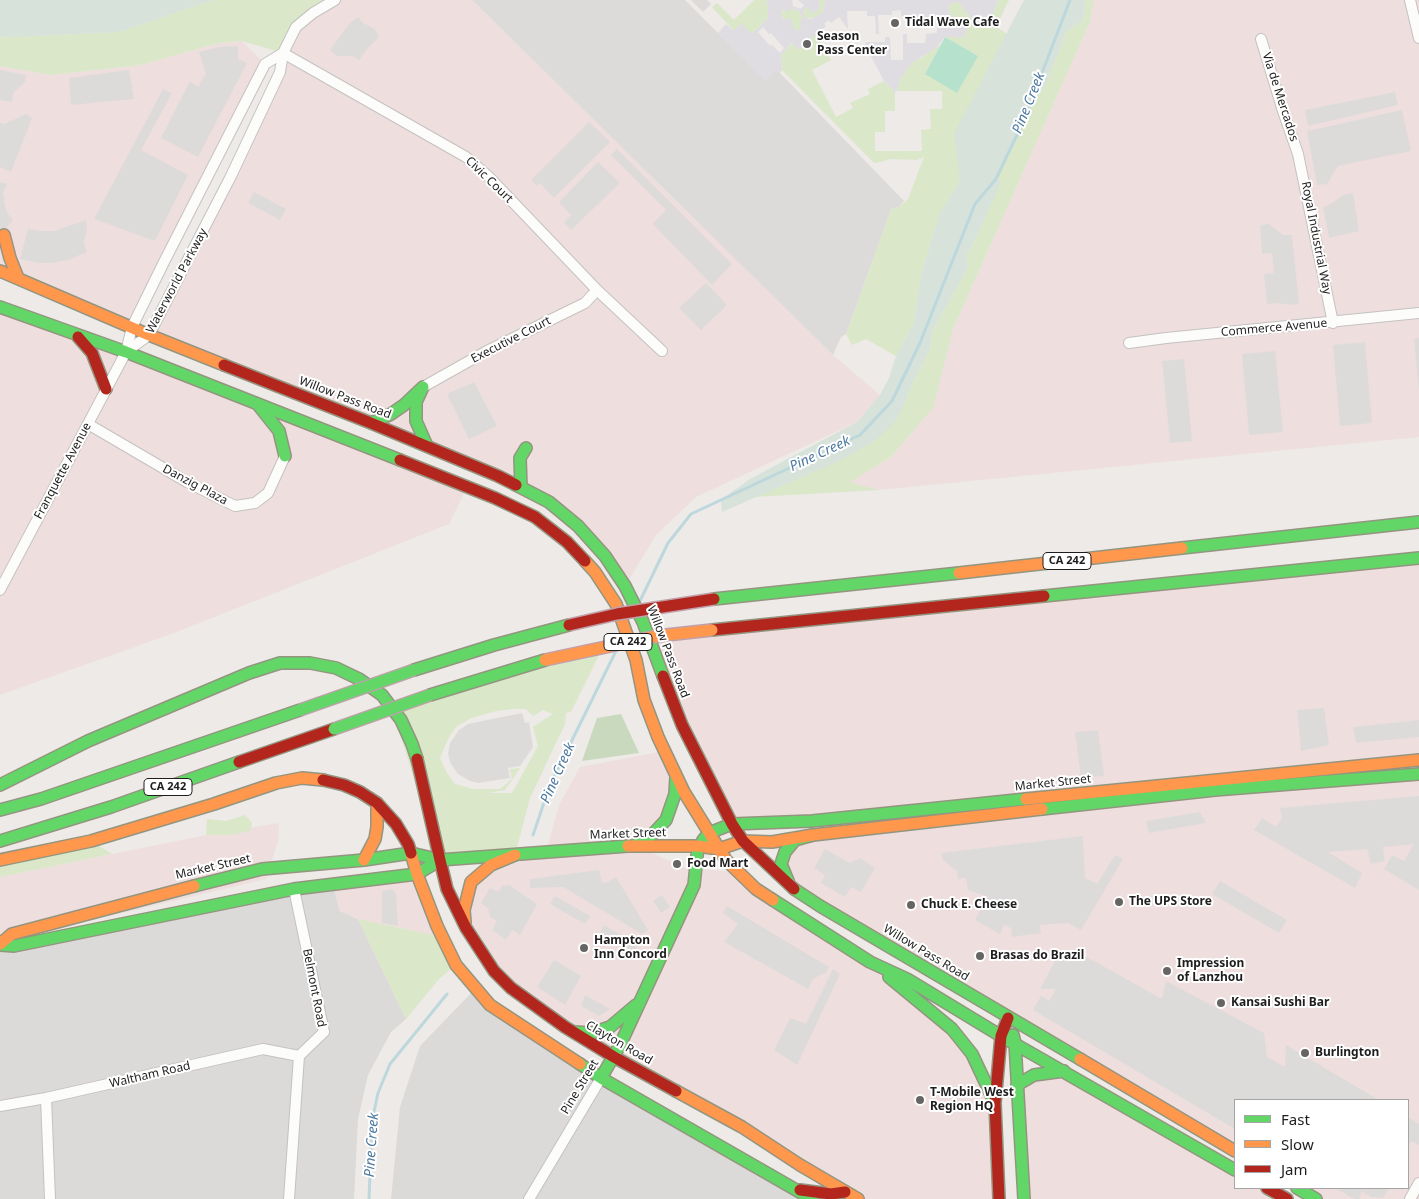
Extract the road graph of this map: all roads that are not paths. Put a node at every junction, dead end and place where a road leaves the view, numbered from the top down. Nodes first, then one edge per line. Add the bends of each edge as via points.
1 (335, 0) edge
2 (1410, 0) edge
3 (1419, 38) edge
4 (1261, 39) dead end
5 (283, 53) junction
6 (1298, 154) joint
7 (4, 235) dead end
8 (0, 271) edge
9 (18, 278) junction
10 (597, 290) junction
11 (0, 307) edge
12 (1419, 313) edge
13 (1333, 323) junction
14 (132, 327) junction
15 (78, 336) junction
16 (150, 336) junction
17 (1129, 343) dead end
18 (662, 351) dead end
19 (126, 352) junction
20 (423, 387) junction
21 (106, 389) junction
22 (258, 405) junction
23 (371, 423) junction
24 (88, 424) junction
25 (427, 446) junction
26 (526, 448) dead end
27 (285, 456) joint
28 (522, 487) junction
29 (1419, 522) edge
30 (1419, 558) edge
31 (1, 586) edge
32 (1419, 760) edge
33 (676, 773) junction
34 (1419, 774) edge
35 (0, 785) edge
36 (377, 803) junction
37 (936, 809) junction
38 (0, 810) edge
39 (994, 816) junction
40 (732, 824) junction
41 (888, 827) junction
42 (708, 833) junction
43 (813, 835) junction
44 (0, 841) edge
45 (743, 841) junction
46 (635, 845) junction
47 (698, 846) junction
48 (719, 849) junction
49 (411, 853) junction
50 (515, 855) junction
51 (0, 860) edge
52 (364, 860) junction
53 (440, 860) junction
54 (417, 874) junction
55 (791, 886) junction
56 (294, 889) junction
57 (466, 928) junction
58 (0, 944) edge
59 (870, 962) junction
60 (641, 1001) junction
61 (1008, 1018) junction
62 (574, 1032) junction
63 (1001, 1036) junction
64 (1016, 1043) junction
65 (299, 1056) junction
66 (614, 1057) junction
67 (1064, 1071) junction
68 (601, 1078) junction
69 (1017, 1085) junction
70 (46, 1098) junction
71 (995, 1103) junction
72 (0, 1106) edge
73 (1168, 1131) junction
74 (1232, 1149) edge
75 (1234, 1169) edge
76 (1419, 1183) edge
77 (796, 1189) junction
78 (1269, 1189) edge
79 (1299, 1189) edge
80 (845, 1192) junction
81 (50, 1199) edge
82 (289, 1199) edge
83 (529, 1199) edge
84 (812, 1199) edge
85 (858, 1199) edge
86 (999, 1199) edge
87 (1024, 1199) edge
88 (1287, 1199) edge
89 (1316, 1199) edge
90 (1410, 1199) edge

1 - 5 street, Waterworld Parkway via 296,27
2 - 3 street
4 - 6 street, Via de Mercados
5 - 10 street, Civic Court via 466,157
5 - 14 street, Waterworld Parkway via 265,64
5 - 16 street, Waterworld Parkway via 280,72 240,158
6 - 13 street, Royal Industrial Way
7 - 9 main road
8 - 9 main road, Willow Pass Road
9 - 14 main road, Willow Pass Road
10 - 18 street, Civic Court
10 - 20 street, Executive Court via 585,303
11 - 15 main road
12 - 13 street, Commerce Avenue
13 - 17 street, Commerce Avenue
14 - 16 main road, Willow Pass Road
14 - 19 street, Waterworld Parkway
15 - 19 main road
15 - 21 main road via 92,353
16 - 19 street, Waterworld Parkway
16 - 23 main road, Willow Pass Road
19 - 21 street, Franquette Avenue
19 - 22 main road
20 - 23 main road via 404,405
20 - 25 main road via 416,402 416,421
21 - 24 street, Franquette Avenue
22 - 27 main road via 279,431
22 - 33 main road via 495,498 535,517 567,542 595,572 616,604 636,660 644,700
23 - 25 main road, Willow Pass Road
24 - 27 street, Danzig Plaza via 235,506 255,503 268,493
24 - 31 street, Franquette Avenue
25 - 28 main road, Willow Pass Road
26 - 28 main road via 520,458
28 - 40 main road, Willow Pass Road via 549,502 578,526 626,586 682,725
29 - 38 main road, CA 242, bridge via 714,599 617,614 494,645 414,670
30 - 44 main road, CA 242, bridge via 657,636 546,660 430,695 103,810
32 - 37 main road, Market Street
33 - 42 main road
33 - 46 main road via 675,794 666,820 652,835
34 - 39 main road, Market Street via 1215,790
35 - 53 main road, Clayton Road via 88,741 249,673 280,663 310,663 336,668 359,679 382,695 402,720 421,774
36 - 49 main road, Clayton Road via 396,824
36 - 51 main road, Clayton Road via 344,785 302,778 276,783 91,841
36 - 52 main road via 375,839
37 - 39 main road via 947,815 980,812
37 - 40 main road, Market Street via 812,822
37 - 41 main road via 930,816 903,819
39 - 41 main road, Market Street
40 - 42 main road, Market Street
40 - 45 main road, Willow Pass Road
41 - 43 main road, Market Street
42 - 47 main road
42 - 48 main road
43 - 45 main road, Market Street via 772,842
43 - 55 main road via 795,840 785,852 781,864
45 - 48 main road, Market Street
45 - 55 main road, Willow Pass Road
46 - 47 main road, Market Street
46 - 50 main road, Market Street
47 - 48 main road, Market Street
47 - 60 main road, Pine Street via 694,885
48 - 59 main road via 756,889
49 - 52 main road, Market Street
49 - 53 main road, Market Street
49 - 54 main road, Clayton Road
50 - 53 main road, Market Street
50 - 57 main road via 491,865 471,882 464,910
52 - 58 main road, Market Street via 262,869 12,934
53 - 54 main road, Market Street
53 - 57 main road, Clayton Road via 447,889
54 - 56 main road, Market Street
54 - 68 main road, Clayton Road via 456,965 490,1005
55 - 61 main road, Willow Pass Road
56 - 58 main road, Market Street via 14,946
56 - 65 street, Belmont Road via 324,1032
57 - 62 main road, Clayton Road via 494,971 511,988
59 - 63 main road via 907,979
59 - 71 main road via 952,1029 972,1054
60 - 62 main road via 610,1027 592,1033
60 - 66 main road, Pine Street
61 - 63 main road
61 - 64 main road
61 - 74 main road, Willow Pass Road
62 - 66 main road, Clayton Road
63 - 64 main road
63 - 71 main road
64 - 67 main road
64 - 69 main road
65 - 70 street, Waltham Road via 263,1049
65 - 82 street
66 - 68 main road, Pine Street
66 - 80 main road, Clayton Road via 742,1127
67 - 69 main road via 1034,1075
67 - 73 main road
68 - 77 main road, Clayton Road
68 - 83 street, Pine Street
69 - 87 main road
70 - 72 street, Waltham Road
70 - 81 street
71 - 86 main road
73 - 74 main road via 1176,1124
73 - 75 main road
76 - 90 street
77 - 80 main road, Clayton Road via 831,1194
77 - 84 main road, Clayton Road
78 - 88 main road
79 - 89 main road
80 - 85 main road, Clayton Road

